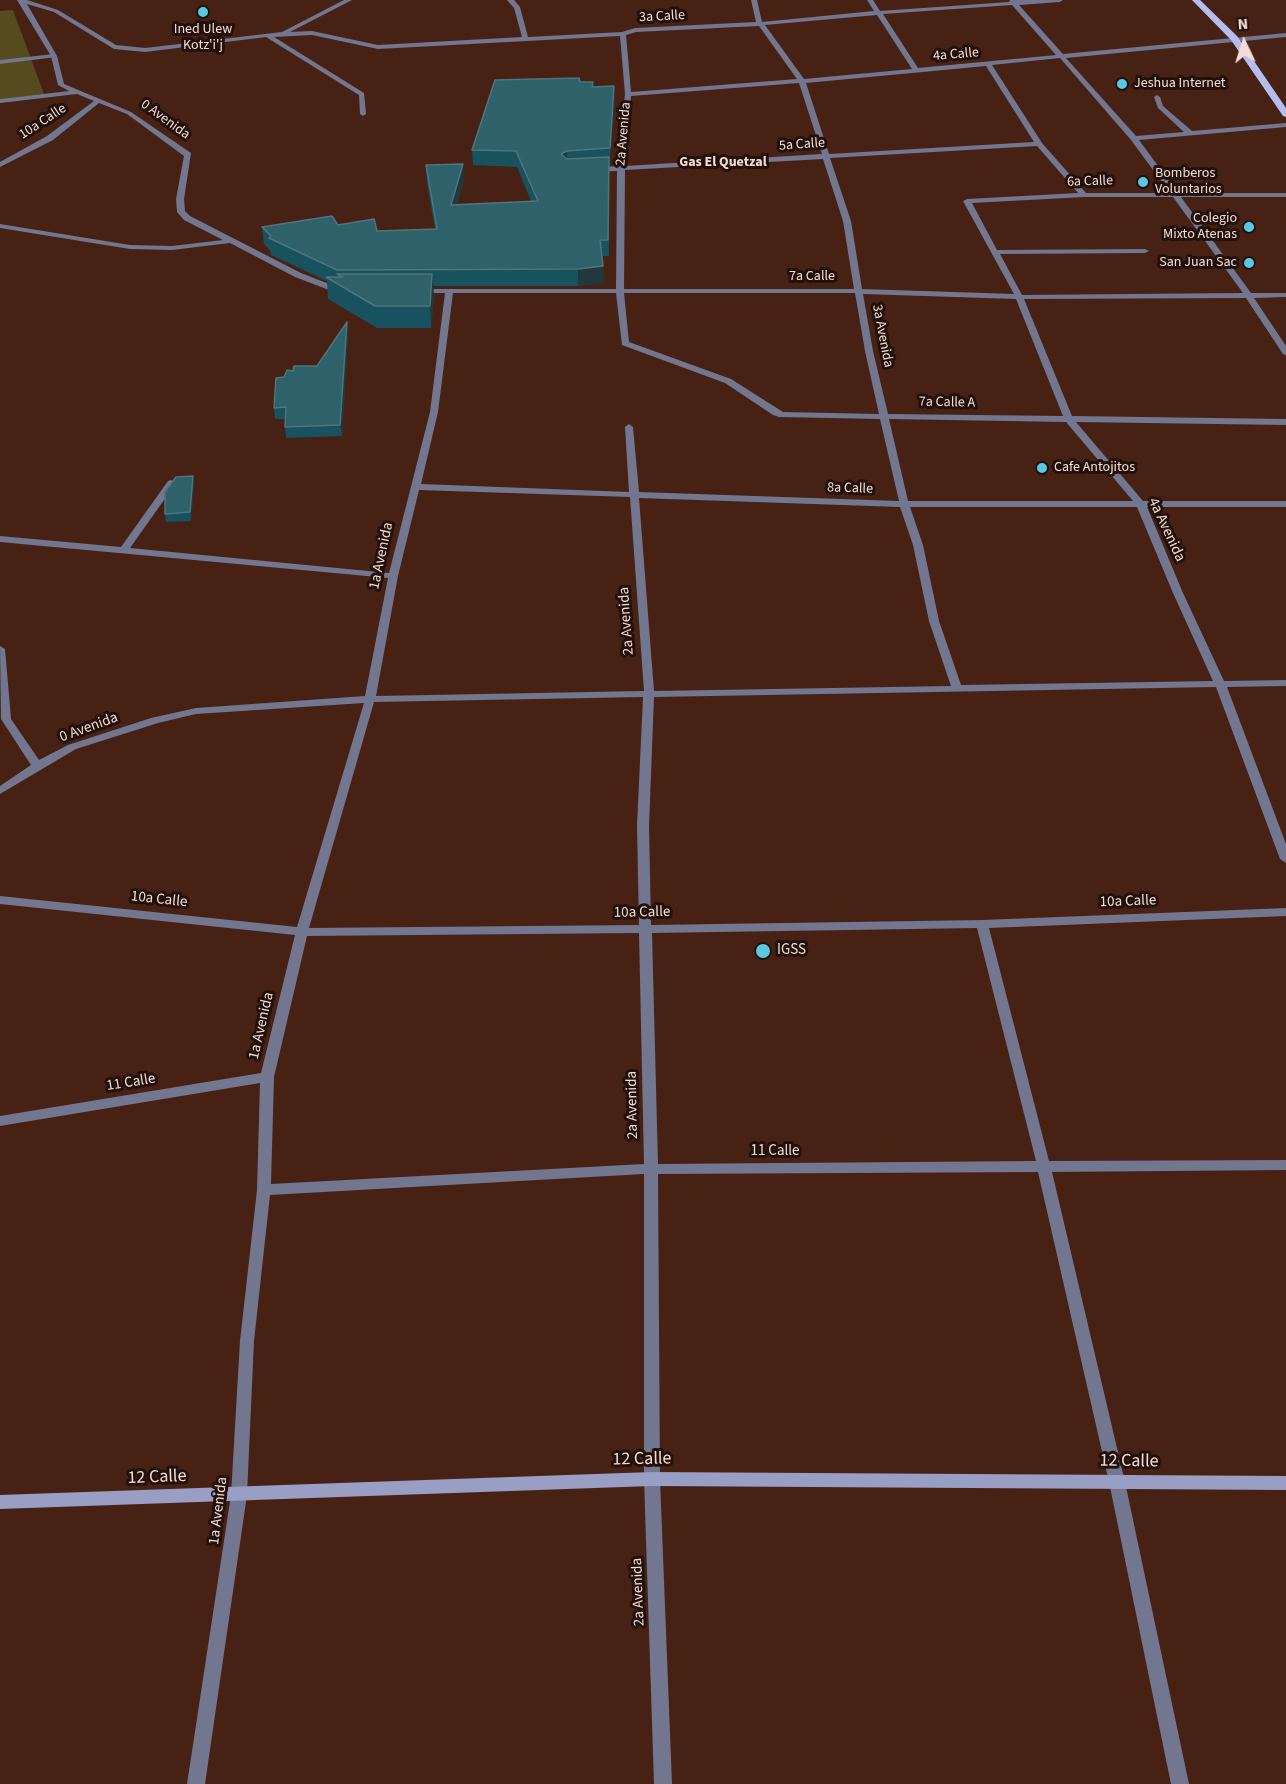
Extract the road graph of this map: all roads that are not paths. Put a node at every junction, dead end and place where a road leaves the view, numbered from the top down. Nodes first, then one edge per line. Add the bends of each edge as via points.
1 (21, 0) edge
2 (349, 0) edge
3 (510, 0) edge
4 (754, 0) edge
5 (870, 0) edge
6 (1060, 0) edge
7 (1196, 0) edge
8 (1013, 2) edge
9 (877, 13) junction
10 (759, 22) junction
11 (281, 34) junction
12 (623, 34) junction
13 (267, 35) junction
14 (1286, 35) edge
15 (525, 38) junction
16 (1234, 38) junction
17 (54, 56) junction
18 (1060, 56) junction
19 (0, 63) edge
20 (988, 64) junction
21 (916, 70) junction
22 (802, 81) junction
23 (78, 92) junction
24 (628, 94) junction
25 (1157, 97) dead end
26 (99, 100) junction
27 (0, 101) edge
28 (363, 114) dead end
29 (1286, 114) edge
30 (1286, 125) edge
31 (1191, 134) junction
32 (1134, 138) junction
33 (1039, 144) junction
34 (826, 156) junction
35 (0, 165) edge
36 (621, 169) junction
37 (578, 171) edge
38 (1174, 194) junction
39 (1084, 195) junction
40 (1286, 195) edge
41 (967, 201) joint
42 (0, 226) edge
43 (232, 241) junction
44 (1145, 251) dead end
45 (994, 252) junction
46 (620, 290) junction
47 (348, 291) edge
48 (405, 291) edge
49 (449, 291) junction
50 (860, 291) junction
51 (1248, 294) junction
52 (1286, 295) edge
53 (1019, 297) junction
54 (625, 343) joint
55 (1286, 352) edge
56 (884, 416) junction
57 (1069, 418) junction
58 (1286, 422) edge
59 (629, 427) dead end
60 (171, 483) edge
61 (414, 487) junction
62 (634, 495) junction
63 (904, 504) junction
64 (1286, 504) edge
65 (1141, 505) junction
66 (0, 539) edge
67 (124, 550) junction
68 (393, 576) junction
69 (0, 650) edge
70 (1286, 683) edge
71 (1220, 684) junction
72 (957, 689) junction
73 (649, 693) junction
74 (370, 699) junction
75 (37, 766) junction
76 (0, 791) edge
77 (1286, 859) edge
78 (0, 900) edge
79 (1286, 912) edge
80 (982, 924) junction
81 (647, 929) junction
82 (302, 932) junction
83 (267, 1077) junction
84 (0, 1121) edge
85 (1286, 1165) edge
86 (1044, 1167) junction
87 (651, 1169) junction
88 (264, 1190) junction
89 (652, 1479) junction
90 (1117, 1482) junction
91 (1286, 1483) edge
92 (239, 1495) junction
93 (0, 1502) edge
94 (196, 1784) edge
95 (663, 1784) edge
96 (1180, 1784) edge

1 - 13 street, 3a Calle via 56,11 114,47 129,50
1 - 17 street, 0 Avenida
2 - 11 street
3 - 15 street via 517,7
4 - 10 street, 3a Avenida
5 - 9 street
6 - 8 street, 3a Calle
7 - 16 main road
8 - 9 street, 3a Calle
8 - 18 street
9 - 10 street, 3a Calle
9 - 21 street
10 - 12 street, 3a Calle
10 - 22 street, 3a Avenida
11 - 13 street, 3a Calle
11 - 15 street, 3a Calle via 324,34 378,46
12 - 15 street, 3a Calle
12 - 24 street, 2a Avenida
13 - 28 street via 362,94
14 - 16 street, 4a Calle
16 - 18 street, 4a Calle
16 - 29 main road
17 - 19 street
17 - 23 street, 0 Avenida via 61,85
18 - 20 street, 4a Calle
18 - 32 street
20 - 21 street, 4a Calle
20 - 33 street
21 - 22 street, 4a Calle
22 - 24 street, 4a Calle
22 - 34 street, 3a Avenida
23 - 26 street, 0 Avenida
23 - 27 street
24 - 36 street, 2a Avenida
25 - 31 street via 1160,107
26 - 35 street, 10a Calle via 50,138
26 - 43 street, 0 Avenida via 129,112 188,156 181,212
30 - 31 street
31 - 32 street
32 - 38 street
33 - 34 street, 5a Calle
33 - 39 street
34 - 36 street, 5a Calle
34 - 50 street, 3a Avenida via 847,220
36 - 37 street, 5a Calle
36 - 46 street, 2a Avenida
38 - 39 street, 6a Calle
38 - 40 street, 6a Calle
38 - 51 street
39 - 41 street, 6a Calle
41 - 45 street, 4a Avenida
42 - 43 street via 141,248
43 - 47 street, 0 Avenida via 298,275 337,291
44 - 45 street
45 - 53 street, 4a Avenida
46 - 49 street, 7a Calle
46 - 50 street, 7a Calle
46 - 54 street, 2a Avenida
48 - 49 street, 7a Calle
49 - 61 street, 1a Avenida via 434,412
50 - 53 street, 7a Calle
50 - 56 street, 3a Avenida
51 - 52 street, 7a Calle
51 - 53 street, 7a Calle
51 - 55 street
53 - 57 street, 4a Avenida
54 - 56 street, 7a Calle A via 728,381 776,413
56 - 57 street, 7a Calle A
56 - 63 street, 3a Avenida
57 - 58 street, 7a Calle A
57 - 65 street, 4a Avenida
59 - 62 street, 2a Avenida
60 - 67 street
61 - 62 street, 8a Calle
61 - 68 street, 1a Avenida
62 - 63 street, 8a Calle
62 - 73 street, 2a Avenida
63 - 65 street, 8a Calle
63 - 72 street, 3a Avenida via 918,545 934,621
64 - 65 street, 8a Calle
65 - 71 street, 4a Avenida
66 - 67 street
67 - 68 street
68 - 74 street, 1a Avenida
69 - 75 street via 6,719
70 - 71 street, 0 Avenida
71 - 72 street, 0 Avenida
71 - 77 street, 4a Avenida
72 - 73 street, 0 Avenida
73 - 74 street, 0 Avenida
73 - 81 street, 2a Avenida via 643,826
74 - 75 street, 0 Avenida via 196,711 72,747
74 - 82 street, 1a Avenida
75 - 76 street, 0 Avenida
78 - 82 street, 10a Calle
79 - 80 street, 10a Calle
80 - 81 street, 10a Calle
80 - 86 street
81 - 82 street, 10a Calle
81 - 87 street, 2a Avenida
82 - 83 street, 1a Avenida
83 - 84 street, 11 Calle
83 - 88 street, 1a Avenida
85 - 86 street, 11 Calle
86 - 87 street, 11 Calle
86 - 90 street
87 - 88 street, 11 Calle
87 - 89 street, 2a Avenida
88 - 92 street, 1a Avenida via 247,1341
89 - 90 street, 12 Calle
89 - 92 street, 12 Calle
89 - 95 street, 2a Avenida
90 - 91 street, 12 Calle
90 - 96 street
92 - 93 street, 12 Calle
92 - 94 street, 1a Avenida

